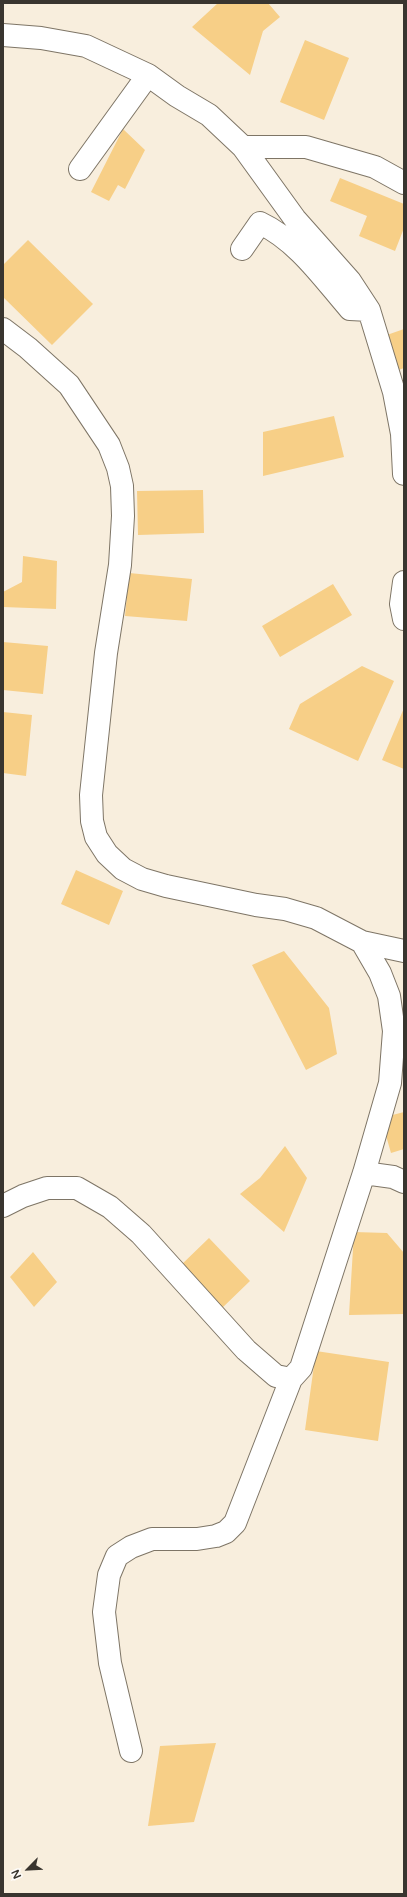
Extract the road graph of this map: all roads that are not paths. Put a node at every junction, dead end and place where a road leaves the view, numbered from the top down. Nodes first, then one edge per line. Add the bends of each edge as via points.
1 (3, 34) edge
2 (148, 75) junction
3 (243, 147) junction
4 (80, 169) dead end
5 (404, 183) edge
6 (242, 248) dead end
7 (370, 310) junction
8 (3, 329) edge
9 (404, 474) edge
10 (404, 582) edge
11 (404, 619) edge
12 (362, 942) junction
13 (404, 951) edge
14 (364, 1173) junction
15 (404, 1182) edge
16 (3, 1206) edge
17 (291, 1378) junction
18 (131, 1751) dead end

1 - 2 street via 86,46
2 - 3 street via 209,115
2 - 4 street
3 - 5 street via 306,147 375,167
3 - 7 street via 295,219 350,281
6 - 7 street via 260,223 275,231 303,255 350,309
7 - 9 street via 394,392 402,434
8 - 12 street via 69,385 109,445 122,486 120,565 106,653 91,795 96,837 107,854 123,869 142,879 256,905 285,909 316,918
10 - 11 street
12 - 13 street
12 - 14 street via 380,973 389,996 394,1031 390,1083
14 - 15 street via 393,1177
14 - 17 street via 301,1368
16 - 17 street via 47,1188 77,1188 110,1207 141,1234 246,1350 276,1376
17 - 18 street via 235,1523 226,1532 216,1536 197,1539 152,1539 117,1556 109,1575 104,1612 110,1663

